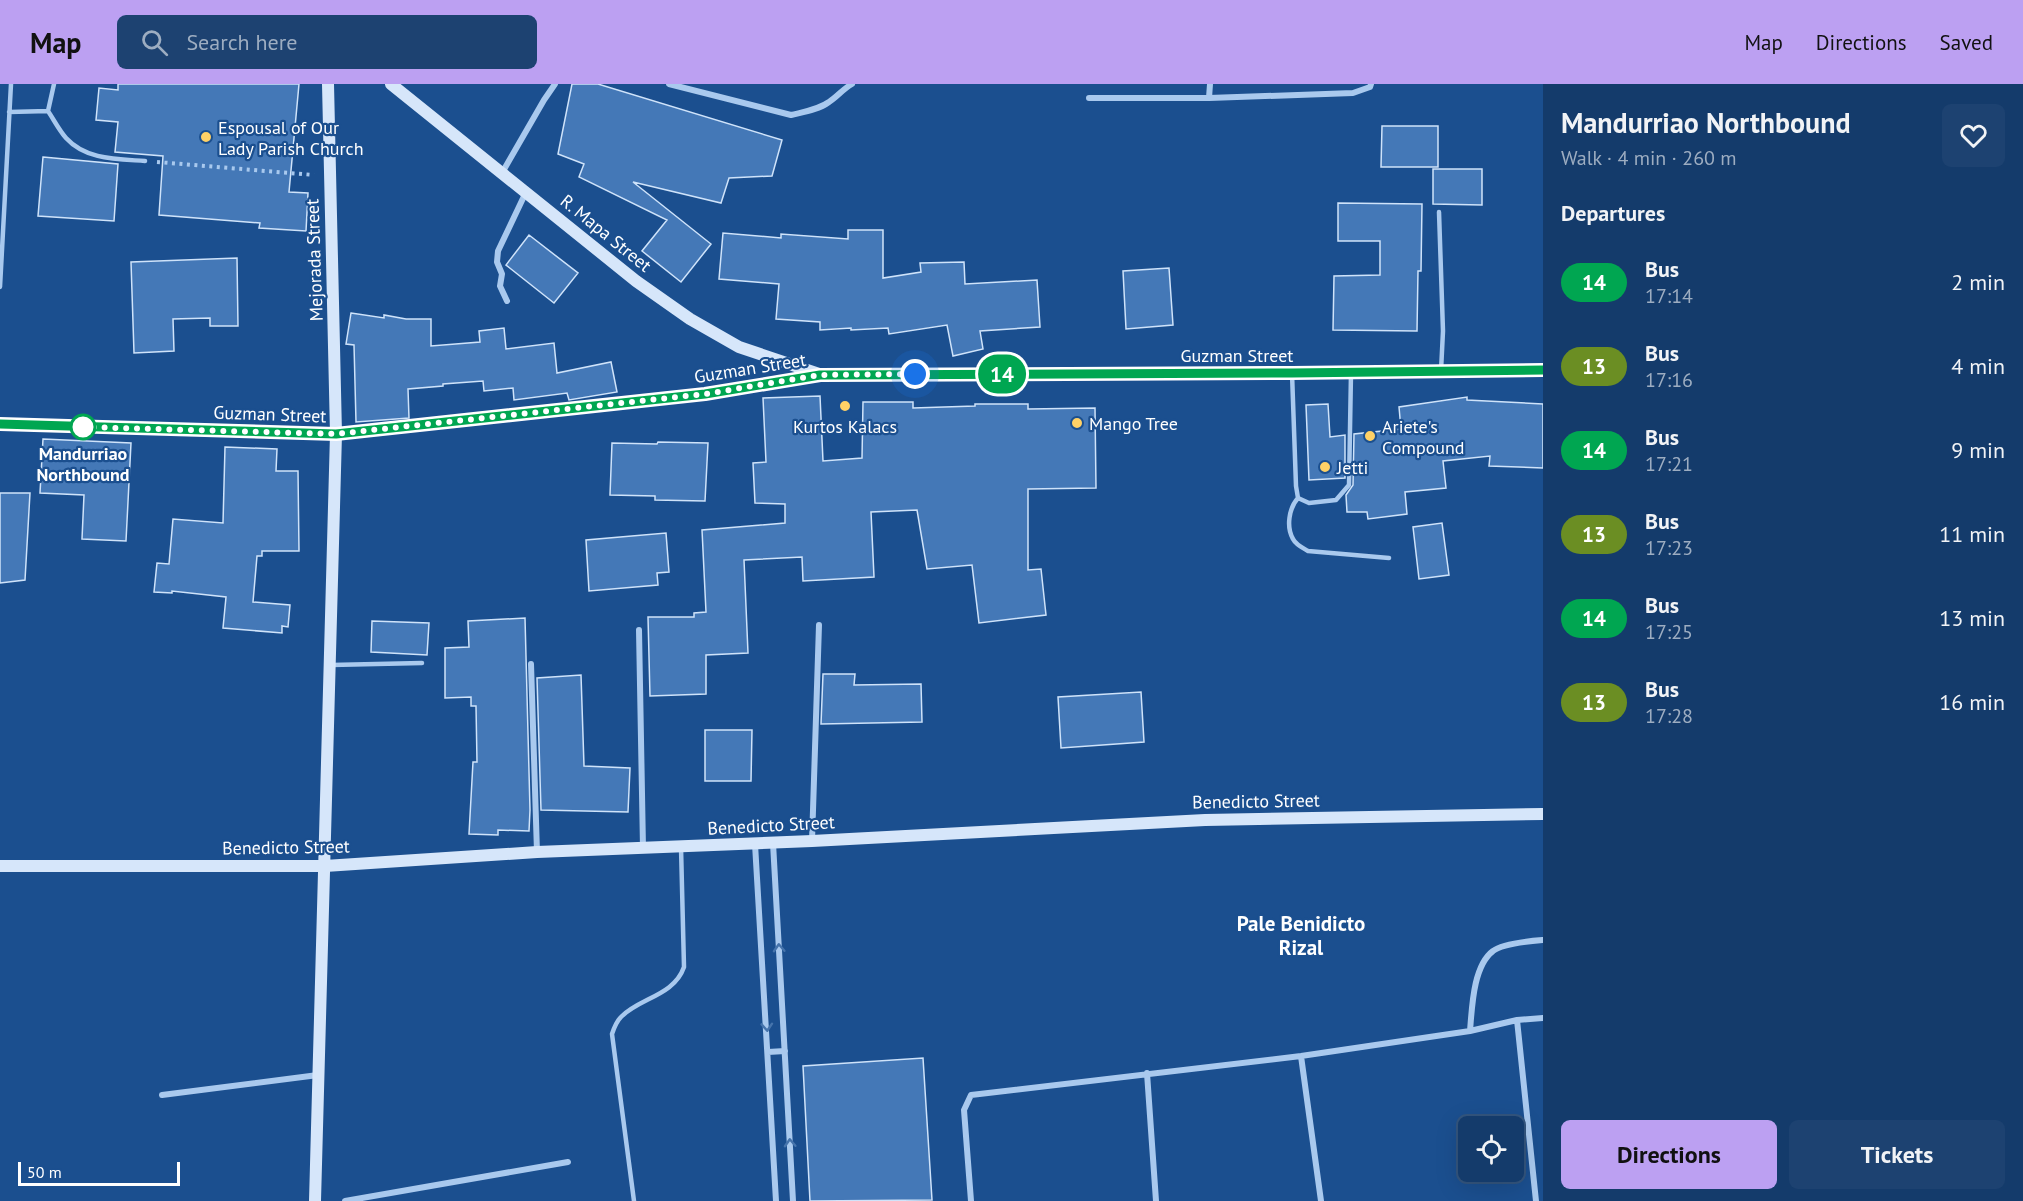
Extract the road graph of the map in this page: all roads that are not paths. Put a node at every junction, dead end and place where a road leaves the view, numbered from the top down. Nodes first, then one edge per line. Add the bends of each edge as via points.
1 (11, 84) edge
2 (54, 84) edge
3 (328, 84) edge
4 (391, 84) edge
5 (555, 84) edge
6 (669, 84) edge
7 (852, 84) edge
8 (1210, 84) edge
9 (1371, 84) edge
10 (1089, 98) dead end
11 (1209, 98) junction
12 (48, 111) junction
13 (9, 112) junction
14 (145, 162) road end
15 (502, 173) junction
16 (526, 192) junction
17 (1439, 212) dead end
18 (0, 287) edge
19 (507, 301) dead end
20 (1543, 370) edge
21 (1441, 371) junction
22 (1292, 373) junction
23 (1351, 373) junction
24 (820, 375) junction
25 (0, 424) edge
26 (336, 434) junction
27 (1298, 498) junction
28 (1389, 558) dead end
29 (819, 625) dead end
30 (639, 630) dead end
31 (422, 663) dead end
32 (531, 664) dead end
33 (330, 665) junction
34 (1543, 814) edge
35 (812, 841) junction
36 (755, 843) junction
37 (773, 843) junction
38 (681, 847) junction
39 (643, 848) junction
40 (537, 852) junction
41 (0, 866) edge
42 (325, 866) junction
43 (1543, 940) edge
44 (1543, 1018) edge
45 (1517, 1020) junction
46 (1470, 1031) junction
47 (785, 1051) junction
48 (768, 1052) junction
49 (1301, 1056) junction
50 (1147, 1073) junction
51 (318, 1075) junction
52 (162, 1095) dead end
53 (568, 1162) dead end
54 (315, 1201) edge
55 (345, 1201) edge
56 (634, 1201) edge
57 (776, 1201) edge
58 (793, 1201) edge
59 (971, 1201) edge
60 (1156, 1201) edge
61 (1321, 1201) edge
62 (1536, 1201) edge

1 - 13 lane
2 - 12 lane
3 - 26 street, Mejorada Street
4 - 15 street, R. Mapa Street
5 - 15 street
6 - 7 street via 791,115 829,102
8 - 11 street
9 - 11 street via 1353,93
10 - 11 street
12 - 13 lane
12 - 14 lane via 75,146 95,156
13 - 18 lane
15 - 16 street, R. Mapa Street
16 - 19 street via 498,251 500,286
16 - 24 street, R. Mapa Street via 690,319 739,347
17 - 21 lane
20 - 21 street, Guzman Street
21 - 23 street, Guzman Street
22 - 23 street, Guzman Street
22 - 24 street, Guzman Street
22 - 27 lane
23 - 27 lane via 1349,485 1336,500 1310,503
24 - 26 street, Guzman Street via 705,394
25 - 26 street, Guzman Street
26 - 33 street, Mejorada Street
27 - 28 lane via 1289,518 1292,538 1298,545 1308,551
29 - 35 street
30 - 39 street
31 - 33 lane
32 - 40 street
33 - 42 street, Mejorada Street
34 - 35 street, Benedicto Street via 1205,820
35 - 37 street, Benedicto Street
36 - 37 street, Benedicto Street
36 - 38 street, Benedicto Street
36 -> 48 street
47 -> 37 street
38 - 39 street, Benedicto Street
38 - 56 lane via 684,967 673,985 621,1016 612,1034
39 - 40 street, Benedicto Street
40 - 42 street, Benedicto Street
41 - 42 street, Benedicto Street
42 - 51 street, Mejorada Street
43 - 46 street via 1493,951 1478,974
44 - 45 street
45 - 46 street
45 - 62 street
46 - 49 street
47 - 48 street
58 -> 47 street
48 - 57 street
49 - 50 street
49 - 61 street
50 - 59 street via 972,1095 964,1110
50 - 60 street
51 - 52 street
51 - 54 street, Mejorada Street
53 - 55 street

